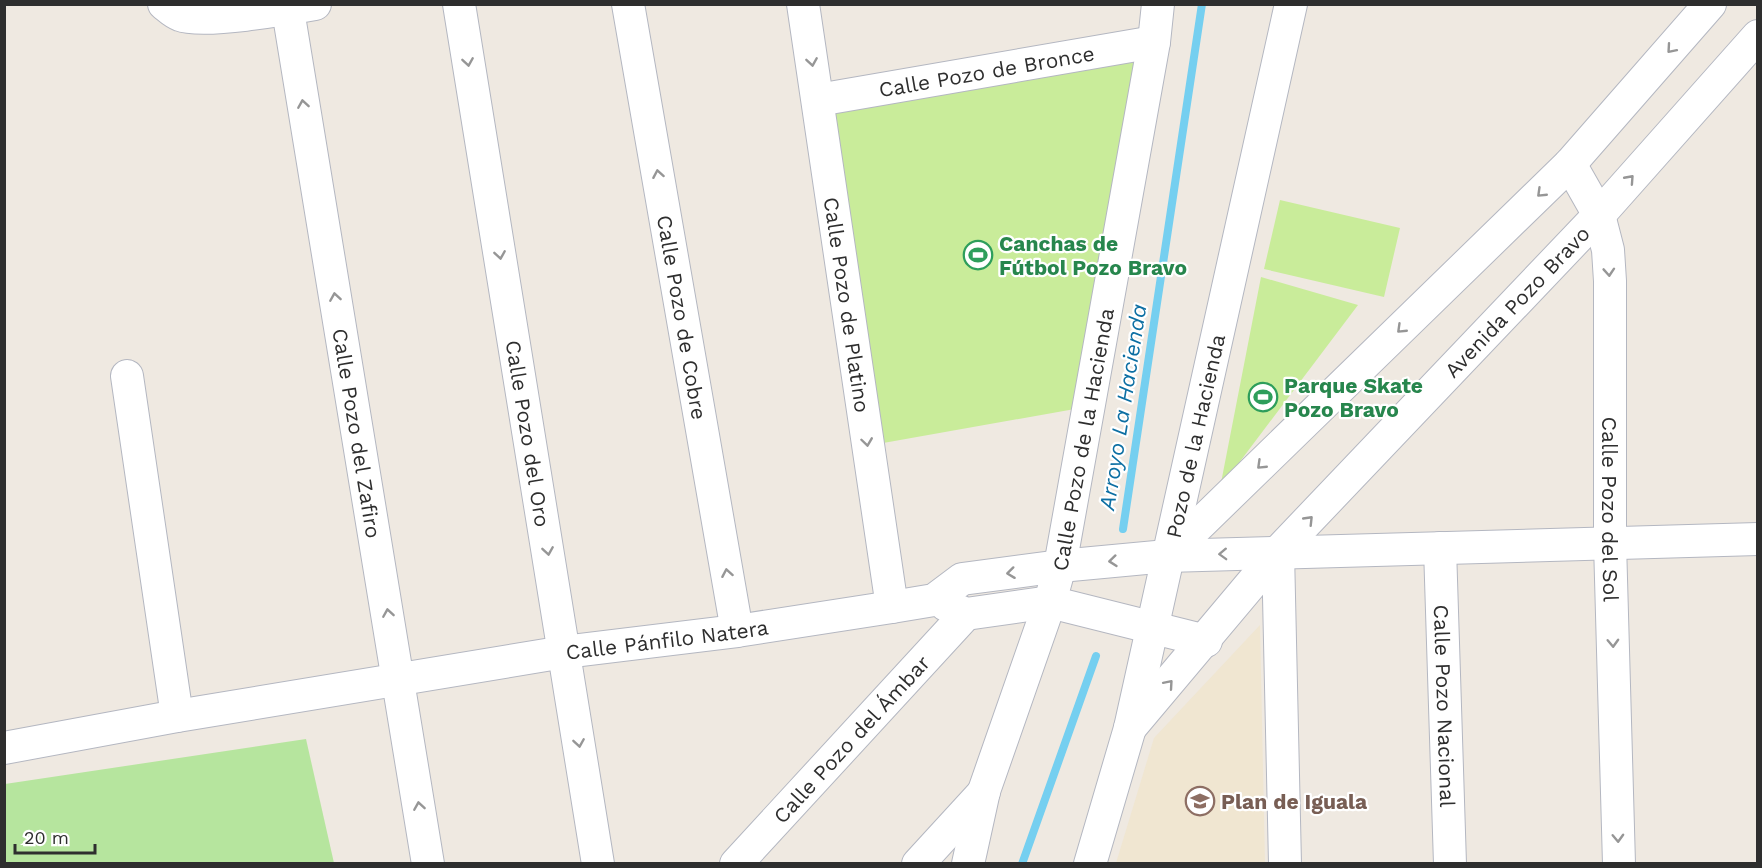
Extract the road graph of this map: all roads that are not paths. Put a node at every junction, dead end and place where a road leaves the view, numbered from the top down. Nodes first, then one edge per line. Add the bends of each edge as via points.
1 (164, 4) edge
2 (459, 4) edge
3 (628, 4) edge
4 (803, 4) edge
5 (1158, 4) edge
6 (1291, 4) edge
7 (1710, 4) edge
8 (296, 6) edge
9 (1758, 36) edge
10 (1154, 42) junction
11 (818, 100) junction
12 (1570, 165) junction
13 (1599, 215) junction
14 (127, 376) dead end
15 (1758, 538) edge
16 (1610, 543) junction
17 (1440, 548) junction
18 (1278, 552) junction
19 (1167, 556) junction
20 (1060, 566) junction
21 (962, 579) junction
22 (934, 600) junction
23 (1050, 602) junction
24 (892, 608) junction
25 (966, 614) junction
26 (1151, 629) junction
27 (737, 631) junction
28 (1206, 641) junction
29 (564, 652) junction
30 (399, 678) junction
31 (177, 716) junction
32 (1130, 728) junction
33 (4, 748) edge
34 (984, 791) junction
35 (428, 864) edge
36 (598, 864) edge
37 (736, 864) edge
38 (918, 864) edge
39 (968, 864) edge
40 (1090, 864) edge
41 (1285, 864) edge
42 (1450, 864) edge
43 (1619, 864) edge

1 - 8 street via 180,15 225,16
2 -> 29 street, Calle Pozo del Oro
27 -> 3 street, Calle Pozo de Cobre
4 -> 11 street, Calle Pozo de Platino
5 - 10 street, Calle Pozo de la Hacienda
6 - 19 street, Pozo de la Hacienda
7 -> 12 street
30 -> 8 street, Calle Pozo del Zafiro
13 -> 9 street, Avenida Pozo Bravo
10 - 11 street, Calle Pozo de Bronce
10 - 20 street, Calle Pozo de la Hacienda
11 -> 24 street, Calle Pozo de Platino
12 - 13 street, Calle Pozo del Sol
12 -> 19 street
13 -> 16 street, Calle Pozo del Sol via 1608,250 1610,281
18 -> 13 street, Avenida Pozo Bravo
14 - 31 street
15 - 16 street, Calle Pánfilo Natera
16 - 17 street, Calle Pánfilo Natera
16 -> 43 street, Calle Pozo del Sol
17 - 18 street, Calle Pánfilo Natera
17 - 42 street, Calle Pozo Nacional
18 -> 19 street, Calle Pánfilo Natera
18 - 28 street, Avenida Pozo Bravo
18 - 41 street
19 -> 20 street, Calle Pánfilo Natera
19 - 26 street, Pozo de la Hacienda
20 -> 21 street, Calle Pánfilo Natera
20 - 23 street, Calle Pozo de la Hacienda
21 - 22 street, Calle Pánfilo Natera
21 - 25 street
22 - 24 street, Calle Pánfilo Natera
22 - 25 street
23 - 25 street
23 - 26 street
23 - 34 street, Calle Pozo de la Hacienda
24 - 27 street, Calle Pánfilo Natera
25 - 37 street, Calle Pozo del Ámbar
26 - 28 street
26 - 32 street, Pozo de la Hacienda
27 - 29 street, Calle Pánfilo Natera
32 -> 28 street, Avenida Pozo Bravo
29 - 30 street, Calle Pánfilo Natera
29 -> 36 street, Calle Pozo del Oro
30 - 31 street, Calle Pánfilo Natera
35 -> 30 street, Calle Pozo del Zafiro
31 - 33 street
32 - 40 street, Pozo de la Hacienda
34 - 38 street
34 - 39 street, Calle Pozo de la Hacienda

